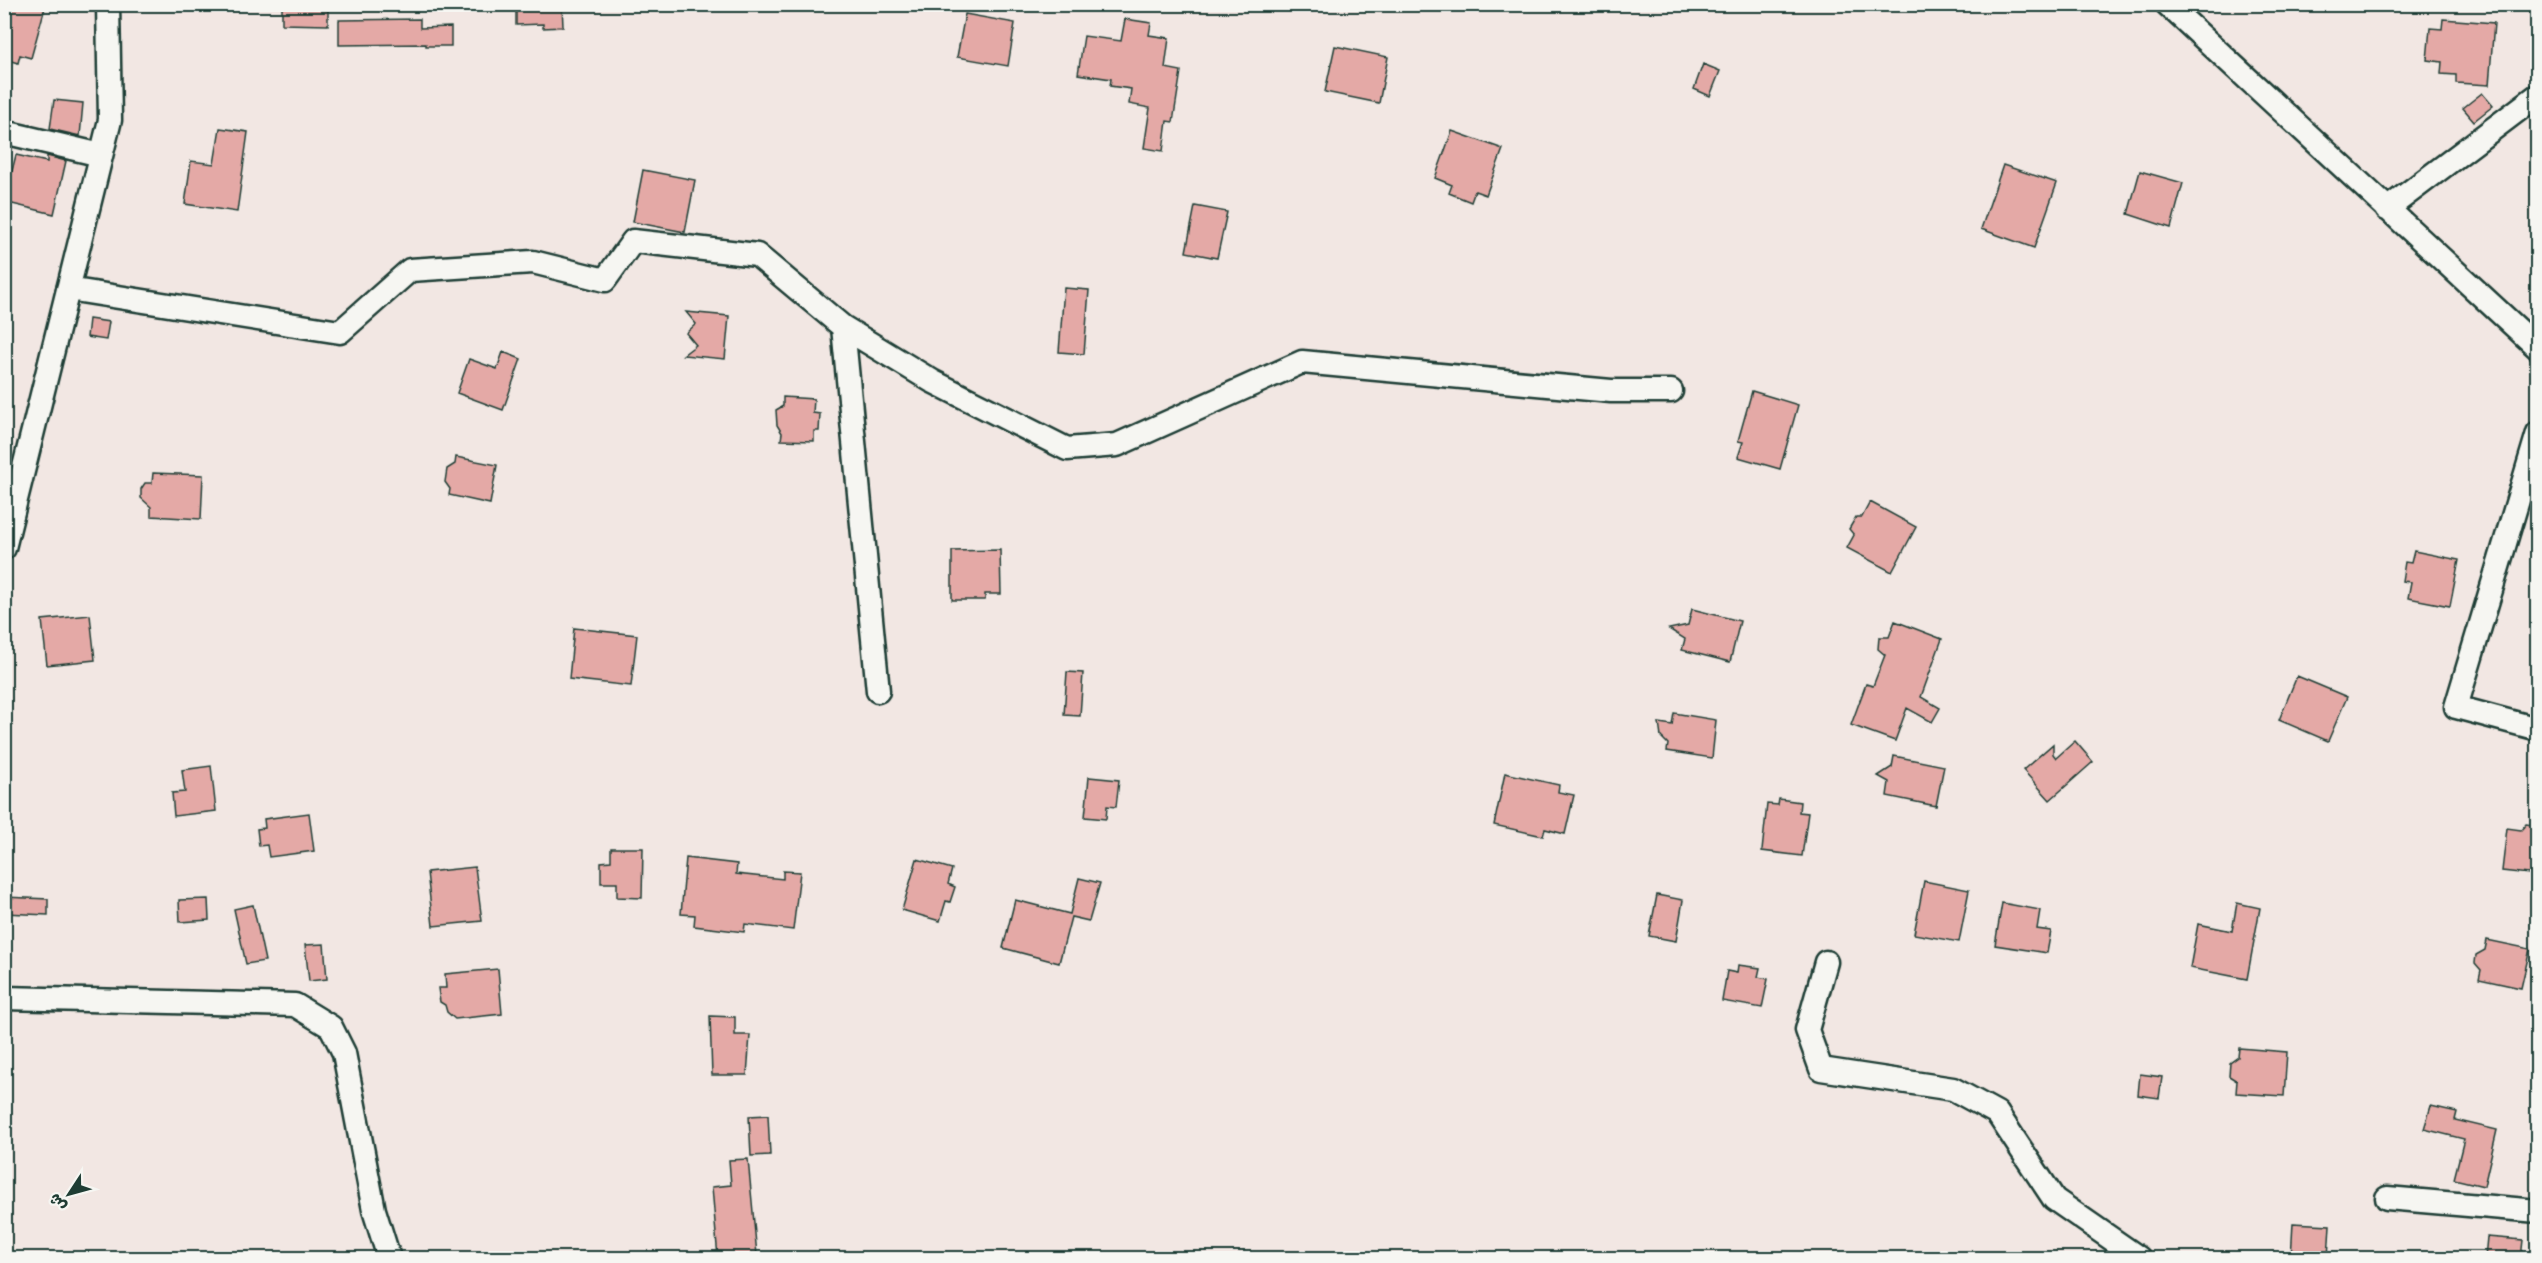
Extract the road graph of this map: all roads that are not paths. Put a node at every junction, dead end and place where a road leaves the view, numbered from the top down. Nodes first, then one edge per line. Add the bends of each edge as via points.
1 (108, 4) edge
2 (2167, 4) edge
3 (2538, 95) edge
4 (4, 132) edge
5 (101, 154) junction
6 (2387, 209) junction
7 (68, 289) junction
8 (843, 327) junction
9 (2538, 348) edge
10 (1671, 391) dead end
11 (2538, 433) edge
12 (13, 471) edge
13 (4, 548) edge
14 (878, 691) dead end
15 (2538, 729) edge
16 (1826, 962) dead end
17 (4, 998) edge
18 (2386, 1198) dead end
19 (2538, 1211) edge
20 (389, 1258) edge
21 (2139, 1258) edge

1 - 5 street via 110,120
2 - 6 street
3 - 6 street
4 - 5 street
5 - 7 street
6 - 9 street
7 - 8 street via 340,332 410,270 533,262 604,280 633,241 757,255
7 - 12 street
8 - 10 street via 932,381 1066,449 1117,445 1302,362 1611,391
8 - 14 street
11 - 15 street via 2456,707
12 - 13 street
16 - 21 street via 1807,1030 1821,1069 1953,1089 1997,1113 2054,1199
17 - 20 street via 295,1005 331,1027 344,1053 374,1209
18 - 19 street

